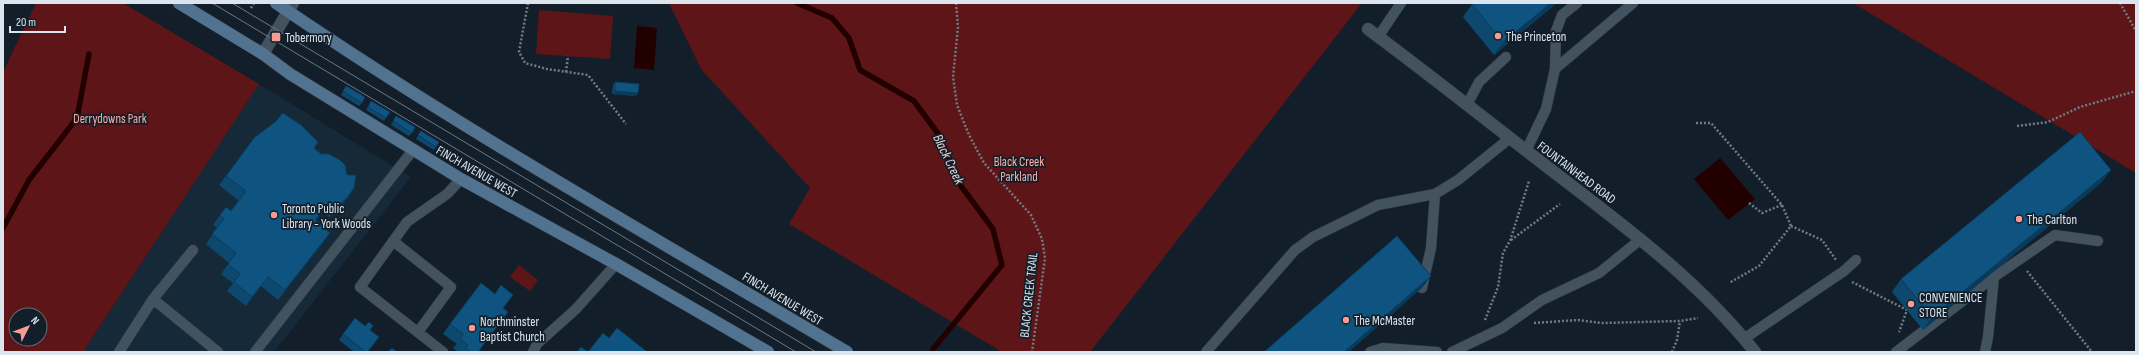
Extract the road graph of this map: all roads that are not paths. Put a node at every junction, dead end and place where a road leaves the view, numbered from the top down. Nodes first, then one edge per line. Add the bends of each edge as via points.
1 (179, 3) edge
2 (276, 3) edge
3 (1401, 3) edge
4 (1577, 3) edge
5 (1632, 3) edge
6 (290, 7) edge
7 (1368, 29) dead end
8 (1378, 37) junction
9 (263, 54) junction
10 (1506, 57) edge
11 (1555, 69) junction
12 (1467, 105) junction
13 (1510, 138) junction
14 (413, 150) junction
15 (1526, 151) junction
16 (462, 179) junction
17 (1435, 194) junction
18 (1642, 239) junction
19 (394, 241) junction
20 (2098, 241) dead end
21 (193, 250) dead end
22 (1856, 260) dead end
23 (616, 264) junction
24 (1994, 277) junction
25 (1422, 288) edge
26 (153, 299) junction
27 (418, 332) junction
28 (1745, 338) junction
29 (119, 352) edge
30 (218, 352) edge
31 (255, 352) edge
32 (443, 352) edge
33 (533, 352) edge
34 (768, 352) edge
35 (847, 352) edge
36 (1206, 352) edge
37 (1370, 352) edge
38 (1437, 352) edge
39 (1452, 352) edge
40 (1755, 352) edge
41 (1896, 352) edge
42 (1985, 352) edge

1 - 9 main road, FINCH AVENUE WEST
2 - 6 main road, FINCH AVENUE WEST
3 - 8 lane
4 - 11 lane via 1562,16 1556,31
5 - 11 lane
6 - 9 street
6 - 35 main road, FINCH AVENUE WEST via 523,160
7 - 8 street, FOUNTAINHEAD ROAD
8 - 12 street, FOUNTAINHEAD ROAD
9 - 14 main road, FINCH AVENUE WEST via 290,74
10 - 12 lane via 1479,82
11 - 15 lane via 1546,109
12 - 13 street, FOUNTAINHEAD ROAD
13 - 15 street, FOUNTAINHEAD ROAD
13 - 17 lane via 1458,180
14 - 16 main road, FINCH AVENUE WEST
14 - 31 lane
15 - 18 street, FOUNTAINHEAD ROAD
16 - 19 lane via 447,194 407,222
16 - 23 main road, FINCH AVENUE WEST
17 - 25 lane via 1431,248
17 - 36 lane via 1378,205 1313,237 1295,250
18 - 28 street, FOUNTAINHEAD ROAD via 1708,298
18 - 39 lane via 1599,273 1542,300 1502,328
19 - 27 lane via 451,287
19 - 27 lane via 360,287
20 - 24 lane via 2055,235
21 - 26 lane
22 - 28 lane via 1844,271
23 - 33 lane via 576,309 537,344
23 - 34 main road, FINCH AVENUE WEST
24 - 41 lane
24 - 42 lane
26 - 29 lane
26 - 30 lane
27 - 32 lane
28 - 40 street, FOUNTAINHEAD ROAD
37 - 38 lane via 1383,348

